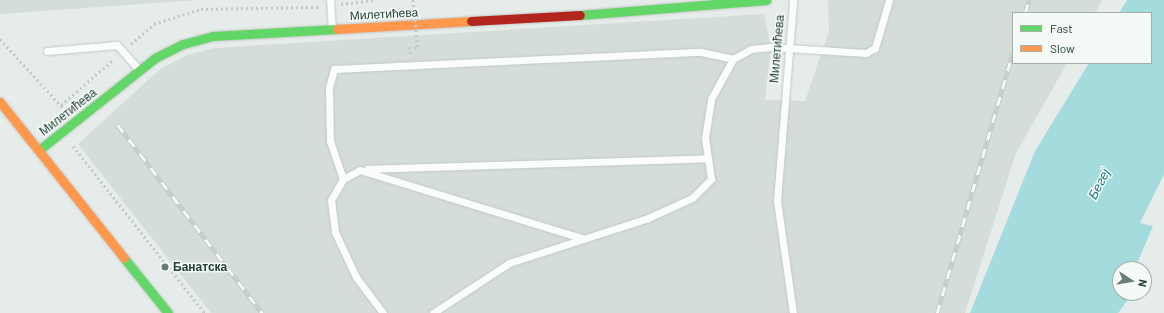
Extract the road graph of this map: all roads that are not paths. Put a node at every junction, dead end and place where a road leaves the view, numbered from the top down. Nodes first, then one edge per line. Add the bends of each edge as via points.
1 (330, 0) edge
2 (766, 0) edge
3 (793, 0) edge
4 (889, 0) edge
5 (332, 28) junction
6 (790, 46) junction
7 (47, 51) dead end
8 (733, 60) junction
9 (140, 70) junction
10 (0, 102) edge
11 (39, 150) junction
12 (708, 158) junction
13 (360, 170) junction
14 (343, 179) junction
15 (581, 238) junction
16 (168, 313) edge
17 (383, 313) edge
18 (433, 313) edge
19 (793, 313) edge

1 - 5 lane
2 - 5 main road, Милетићева via 639,12
3 - 6 lane, Милетићева
4 - 6 lane via 875,48 866,53
5 - 9 main road, Милетићева via 213,36 183,44
6 - 8 lane via 751,49
6 - 19 lane, Милетићева via 777,201
7 - 9 lane via 117,45
8 - 12 lane via 711,99 705,138
8 - 14 lane via 701,52 334,69 330,87 330,141
9 - 11 main road, Милетићева
10 - 11 main road
11 - 16 main road
12 - 13 lane
12 - 15 lane via 711,179 692,198 648,218
13 - 14 lane
13 - 15 lane
14 - 17 lane via 331,200 335,232 356,277
15 - 18 lane via 509,263

